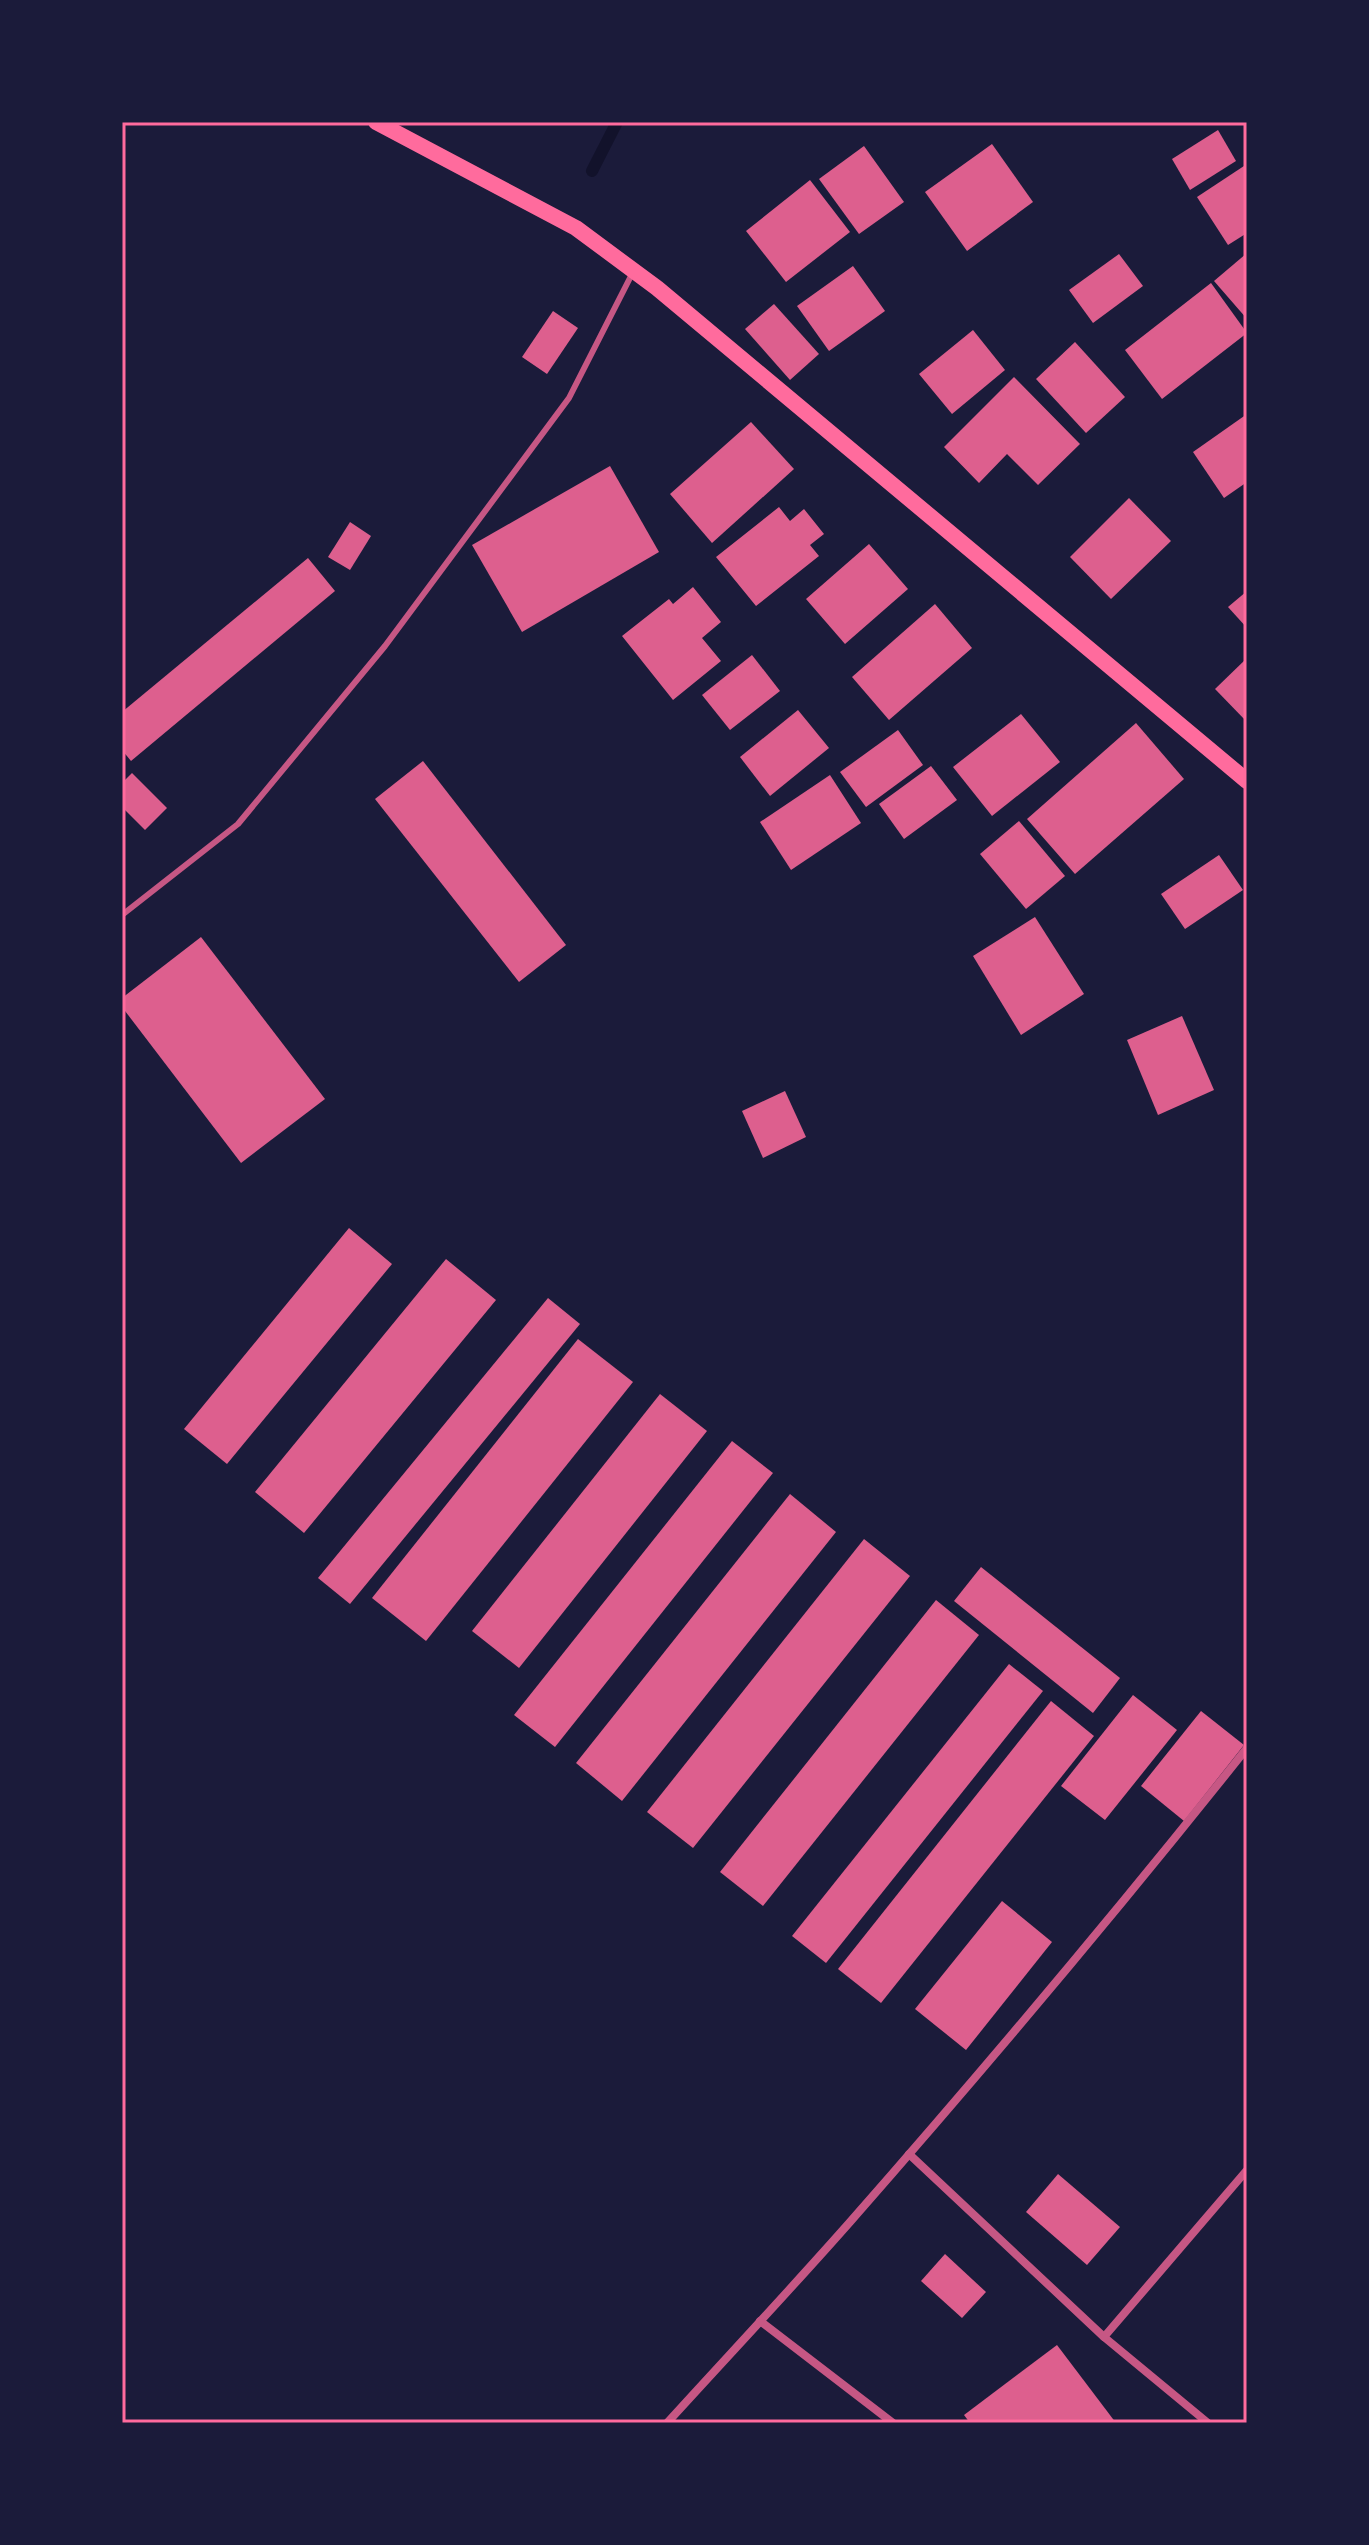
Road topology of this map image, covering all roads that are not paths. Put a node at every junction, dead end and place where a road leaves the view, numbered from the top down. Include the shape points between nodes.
1 (376, 122) edge
2 (634, 271) junction
3 (1247, 781) edge
4 (122, 915) edge
5 (1247, 1748) edge
6 (909, 2154) junction
7 (1247, 2170) edge
8 (760, 2321) junction
9 (1104, 2337) junction
10 (667, 2423) edge
11 (893, 2423) edge
12 (1208, 2423) edge

1 - 2 main road via 552,214
2 - 3 main road
2 - 4 lane via 569,398 385,646 238,824
5 - 6 street via 1130,1895
6 - 8 street
6 - 9 street
7 - 9 street
8 - 10 street
8 - 11 street
9 - 12 street

